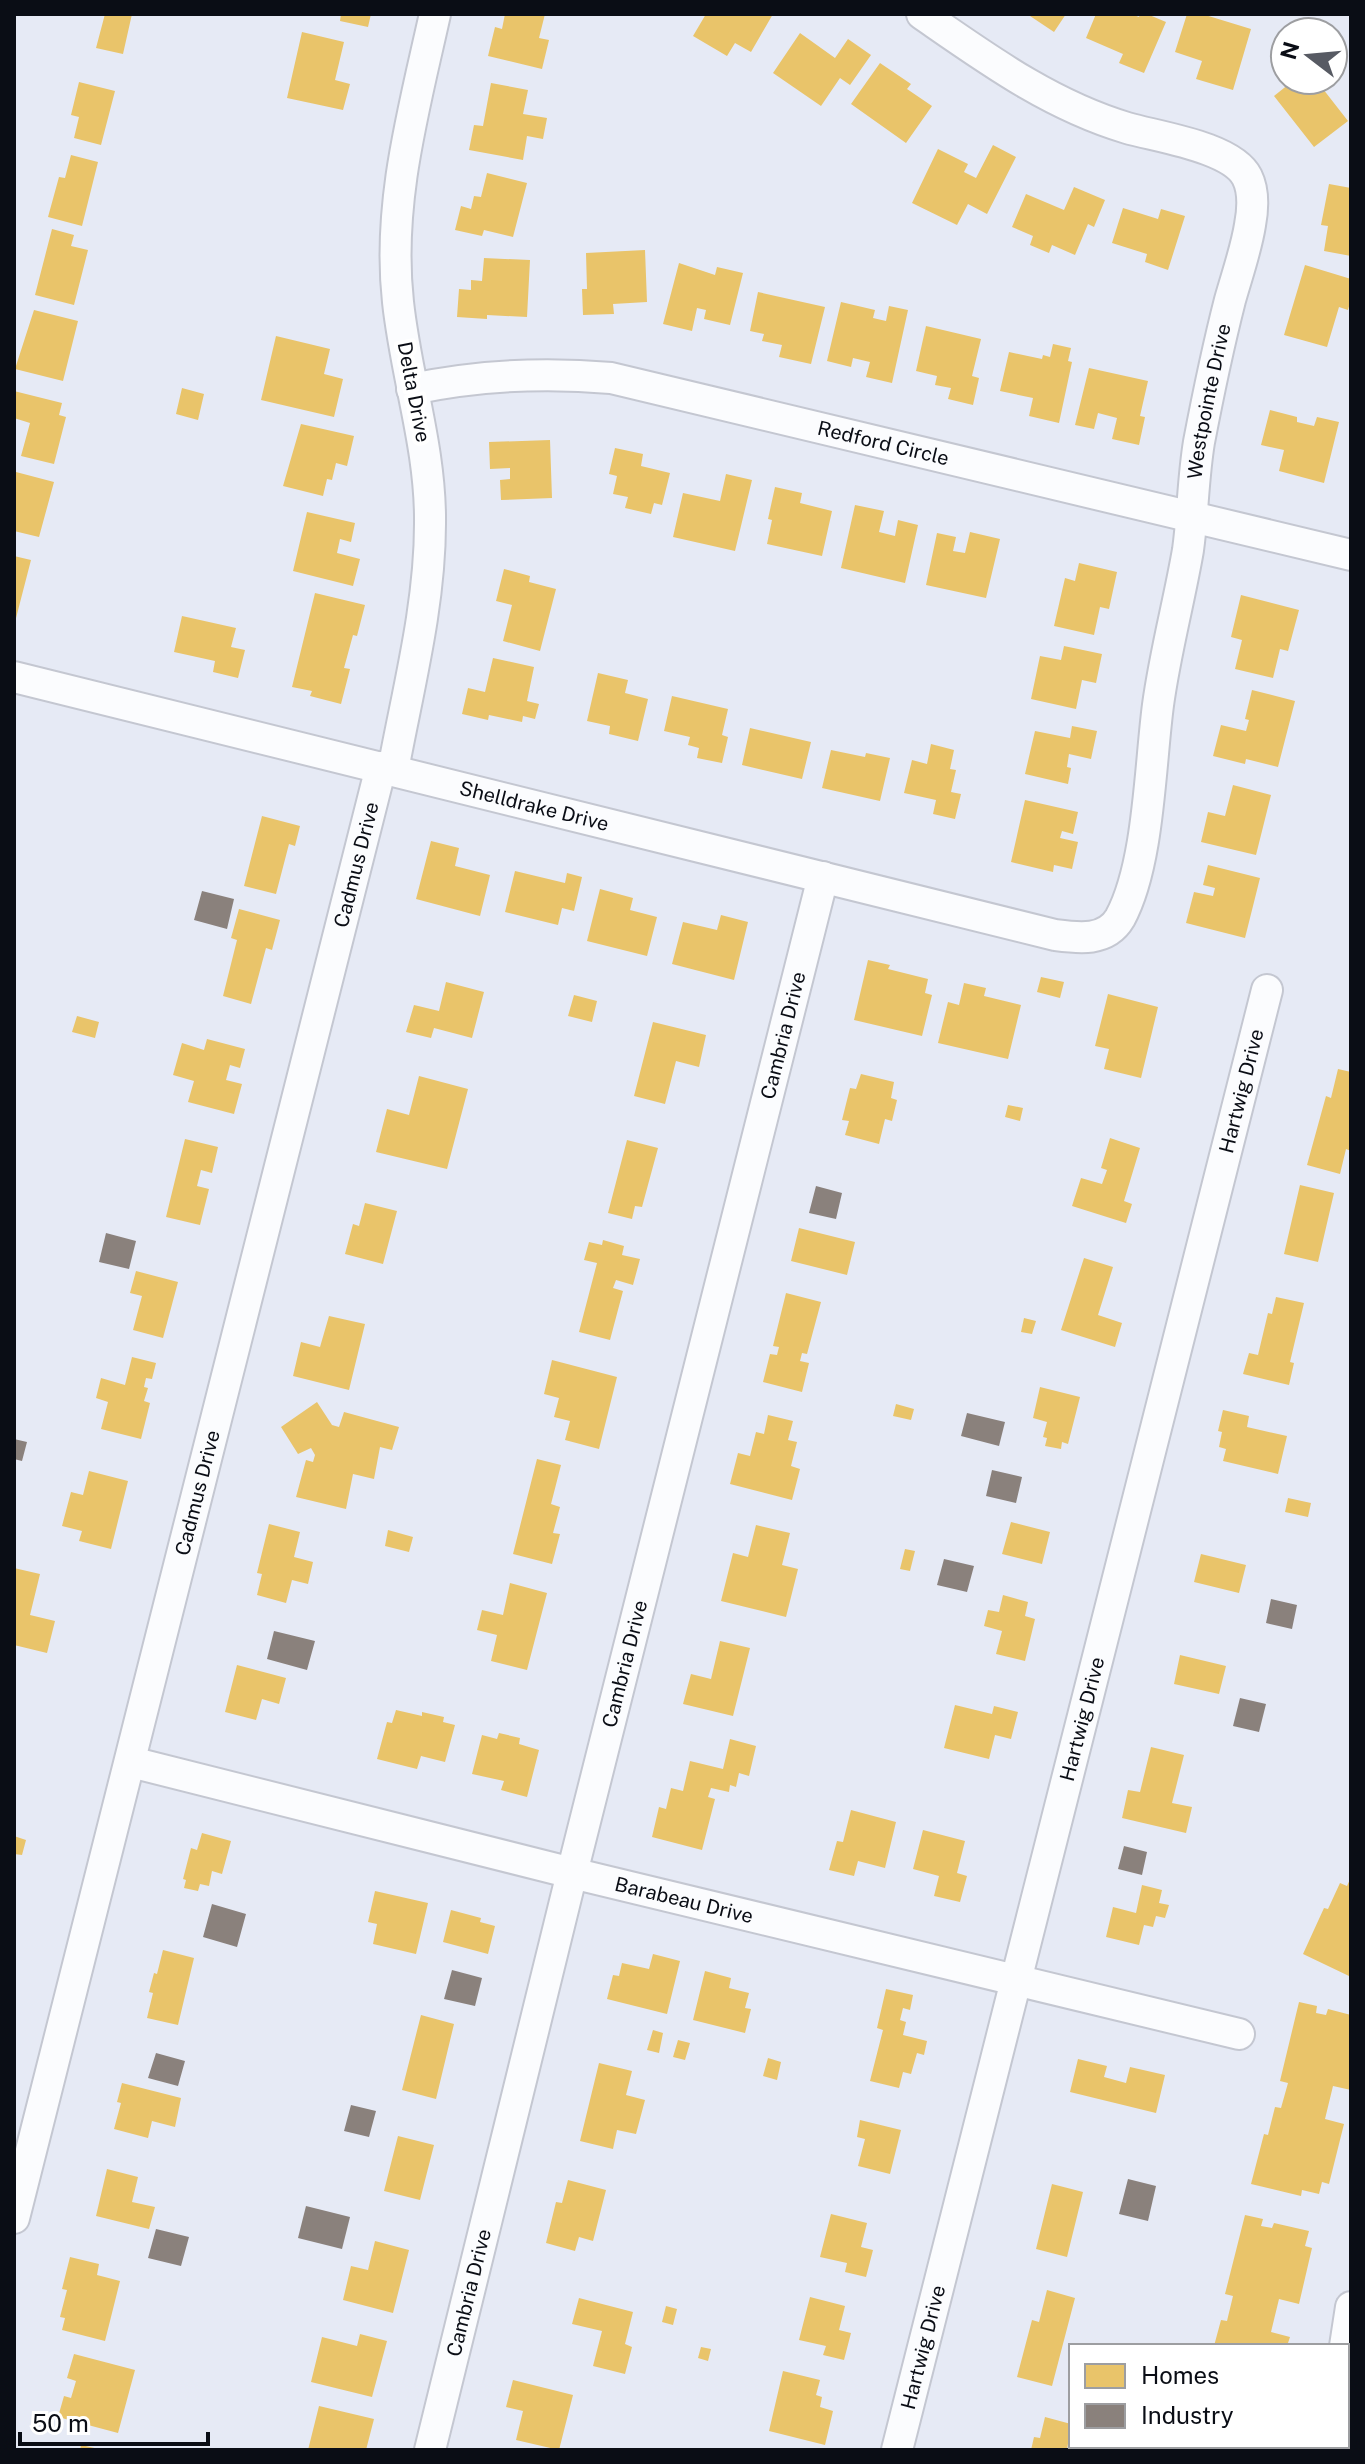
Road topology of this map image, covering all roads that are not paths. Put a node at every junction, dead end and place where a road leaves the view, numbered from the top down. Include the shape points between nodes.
1 (435, 14) edge
2 (922, 14) edge
3 (412, 389) junction
4 (1191, 515) junction
5 (1351, 555) edge
6 (14, 677) edge
7 (387, 769) junction
8 (823, 877) junction
9 (1055, 935) joint
10 (1267, 990) dead end
11 (131, 1762) junction
12 (572, 1873) junction
13 (1015, 1982) junction
14 (1239, 2034) dead end
15 (14, 2218) edge
16 (1351, 2307) edge
17 (1345, 2344) edge
18 (430, 2450) edge
19 (897, 2450) edge

1 - 3 street, Delta Drive via 397,202 397,301
2 - 4 street, Westpointe Drive via 1007,73 1066,105 1222,155 1242,168 1249,180 1250,227 1199,443
3 - 4 street, Redford Circle via 498,375 611,378
3 - 7 street, Delta Drive via 428,461 430,545 423,607
4 - 5 street, Redford Circle
4 - 9 street, Westpointe Drive via 1129,900 1118,922 1104,933 1086,939
6 - 7 street, Shelldrake Drive
7 - 8 street, Shelldrake Drive
7 - 11 street, Cadmus Drive
8 - 9 street, Shelldrake Drive
8 - 12 street, Cambria Drive
10 - 13 street, Hartwig Drive
11 - 12 street, Barabeau Drive
11 - 15 street, Cadmus Drive
12 - 13 street, Barabeau Drive
12 - 18 street, Cambria Drive
13 - 14 street, Barabeau Drive
13 - 19 street, Hartwig Drive
16 - 17 street

